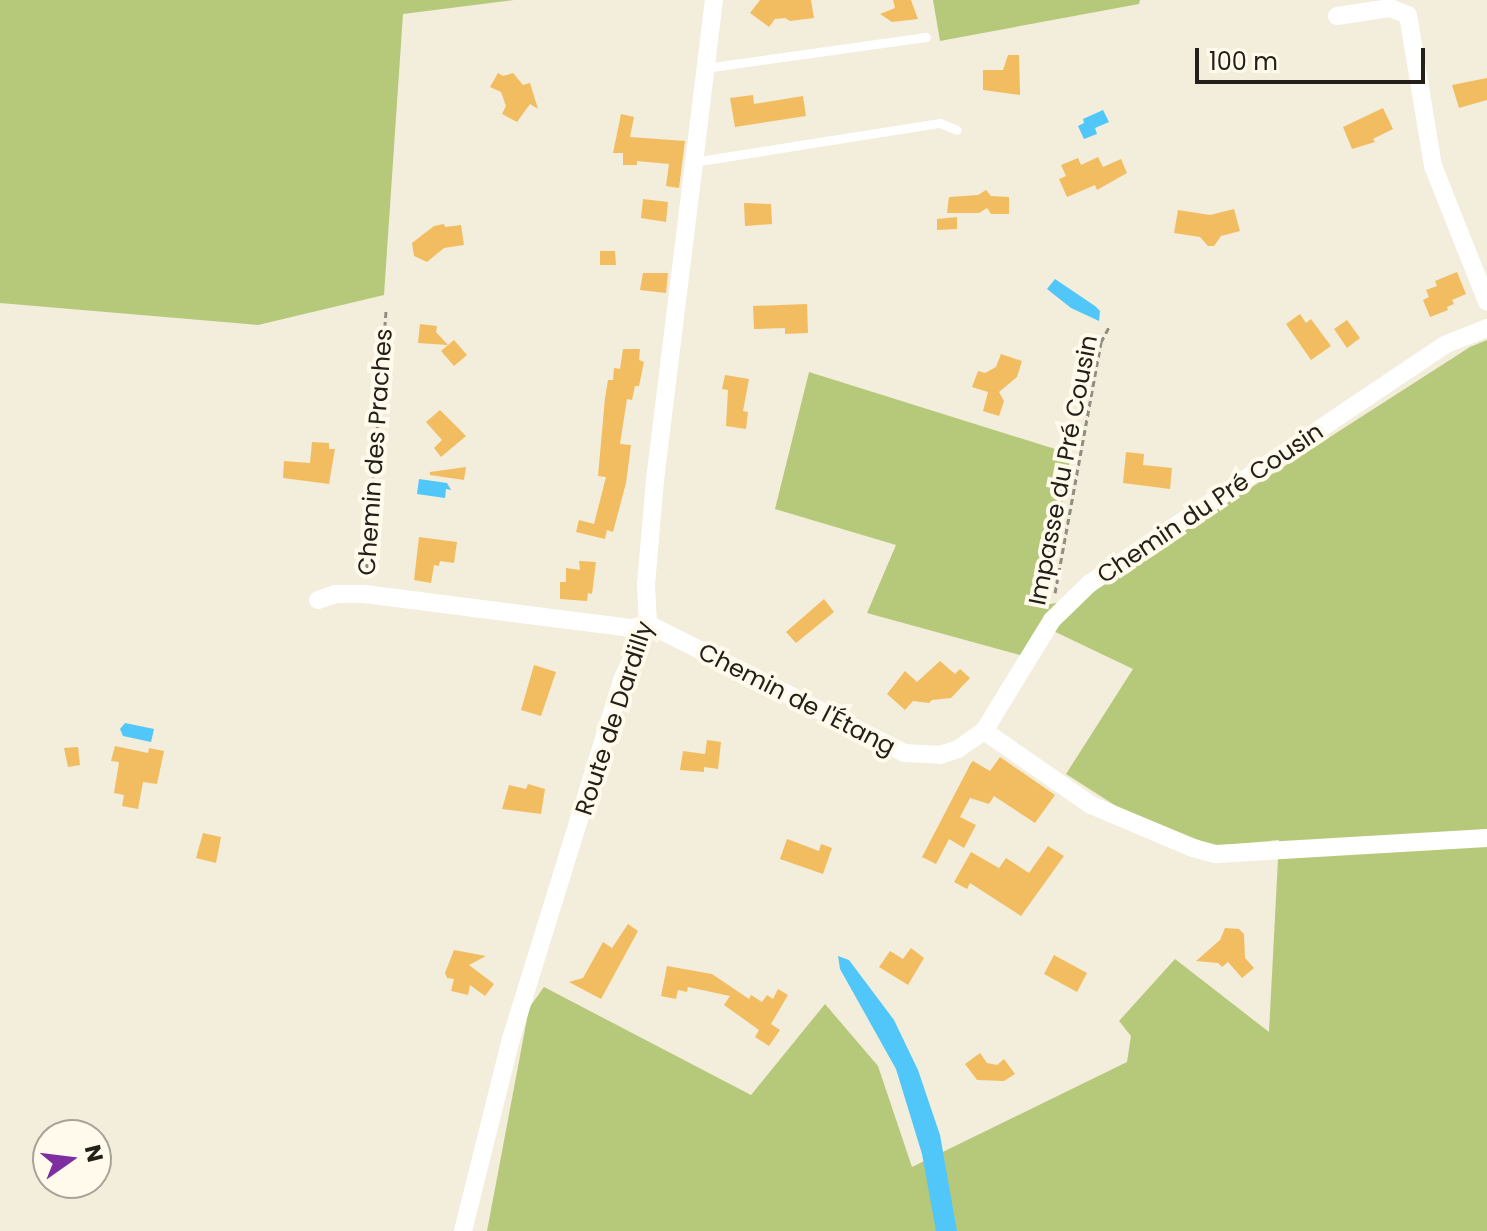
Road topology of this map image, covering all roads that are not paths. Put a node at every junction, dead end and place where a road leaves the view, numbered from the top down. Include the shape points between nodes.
1 (714, 0) edge
2 (1337, 16) dead end
3 (926, 37) dead end
4 (705, 68) junction
5 (957, 130) dead end
6 (693, 162) junction
7 (1487, 302) edge
8 (1487, 328) edge
9 (318, 600) dead end
10 (648, 624) junction
11 (984, 731) junction
12 (1487, 838) edge
13 (463, 1231) edge

1 - 4 street, Route de Dardilly
2 - 7 street via 1390,8 1408,15 1433,166
3 - 4 lane
4 - 6 street, Route de Dardilly
5 - 6 lane via 940,123
6 - 10 street, Route de Dardilly via 655,480
8 - 11 street, Chemin du Pré Cousin via 1444,345 1089,584 1052,620
9 - 10 street, Chemin des Praches via 365,594 632,628
10 - 11 street, Chemin de l'Étang via 904,753 940,755
10 - 13 street, Route de Dardilly via 623,678 511,1039
11 - 12 street via 1091,805 1216,854

